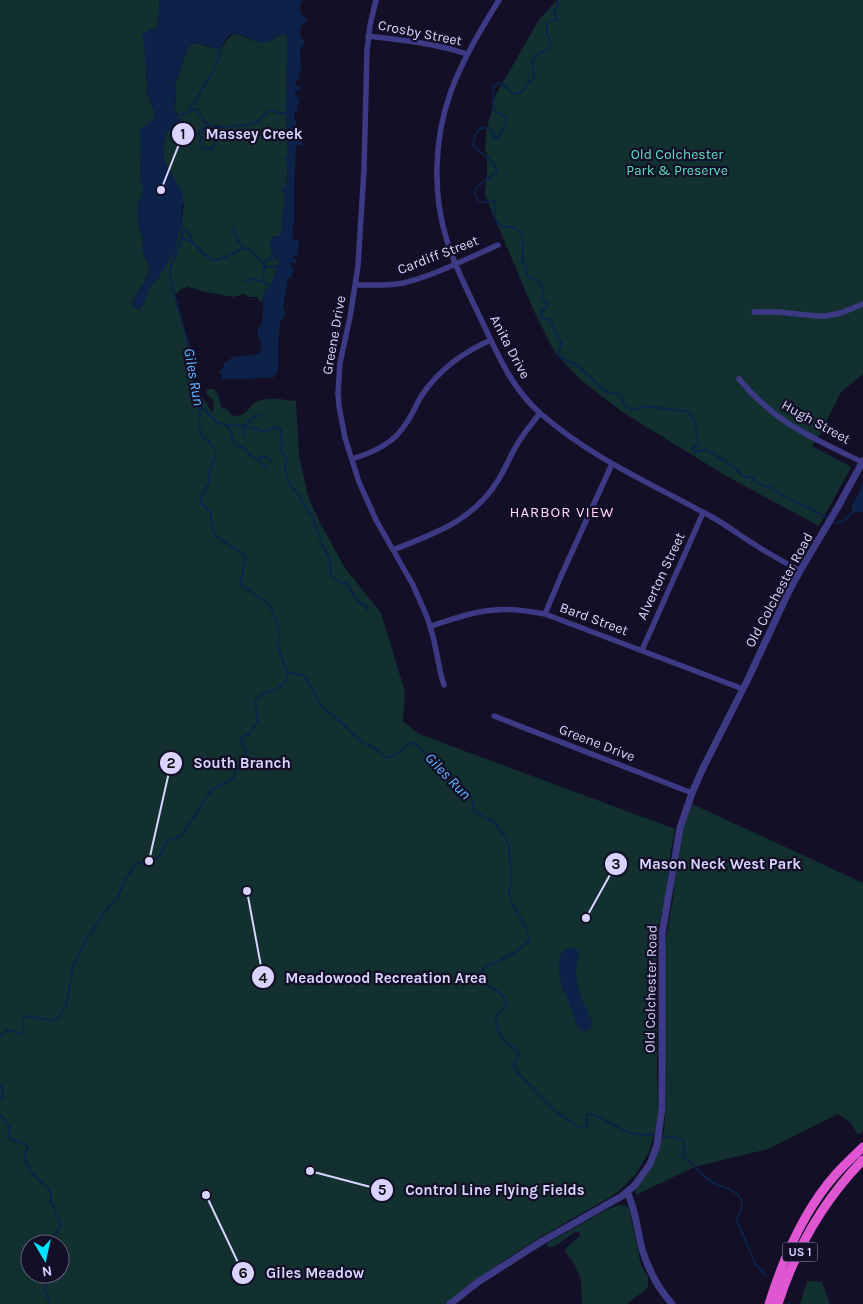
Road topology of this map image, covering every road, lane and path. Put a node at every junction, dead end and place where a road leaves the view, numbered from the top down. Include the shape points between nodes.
1 (376, 0) edge
2 (499, 0) edge
3 (368, 36) junction
4 (467, 54) junction
5 (498, 245) dead end
6 (455, 264) junction
7 (356, 286) junction
8 (863, 304) edge
9 (754, 312) dead end
10 (490, 340) junction
11 (739, 379) dead end
12 (540, 414) junction
13 (352, 459) junction
14 (863, 462) edge
15 (612, 464) junction
16 (704, 513) junction
17 (393, 550) junction
18 (800, 571) junction
19 (545, 614) junction
20 (431, 626) junction
21 (642, 650) junction
22 (444, 685) dead end
23 (743, 689) junction
24 (494, 716) dead end
25 (692, 793) junction
26 (863, 1147) edge
27 (863, 1160) edge
28 (627, 1192) junction
29 (450, 1304) edge
30 (672, 1304) edge
31 (769, 1304) edge
32 (778, 1304) edge

1 - 3 street, Greene Drive
2 - 4 street, Anita Drive
3 - 4 street, Crosby Street
3 - 7 street, Greene Drive
4 - 6 street, Anita Drive via 447,104 438,158 440,211
5 - 6 street, Cardiff Street
6 - 7 street, Cardiff Street via 404,283
6 - 10 street, Anita Drive
7 - 13 street, Greene Drive via 338,379 339,406
8 - 9 street via 826,316
10 - 12 street, Anita Drive via 510,378
10 - 13 street via 463,354 441,372 390,442
11 - 14 street, Hugh Street via 781,420
12 - 15 street, Anita Drive
12 - 17 street via 522,437 496,484 474,509 444,529
13 - 17 street, Greene Drive via 369,506
14 - 18 street, Old Colchester Road
15 - 16 street, Anita Drive
15 - 19 street
16 - 18 street, Anita Drive
16 - 21 street, Alverton Street
17 - 20 street, Greene Drive
18 - 23 street, Old Colchester Road
19 - 20 street, Bard Street via 526,610 490,610
19 - 21 street, Bard Street
20 - 22 street, Greene Drive
21 - 23 street, Bard Street
23 - 25 street, Old Colchester Road
24 - 25 street, Greene Drive
25 - 28 street, Old Colchester Road via 680,828 662,934 660,1129 648,1167
26 - 31 highway, US 1 via 835,1174 807,1214 786,1257
27 - 32 highway, US 1 via 840,1184 819,1215 794,1262
28 - 29 street, Old Colchester Road via 539,1243
28 - 30 street via 646,1260 654,1279

